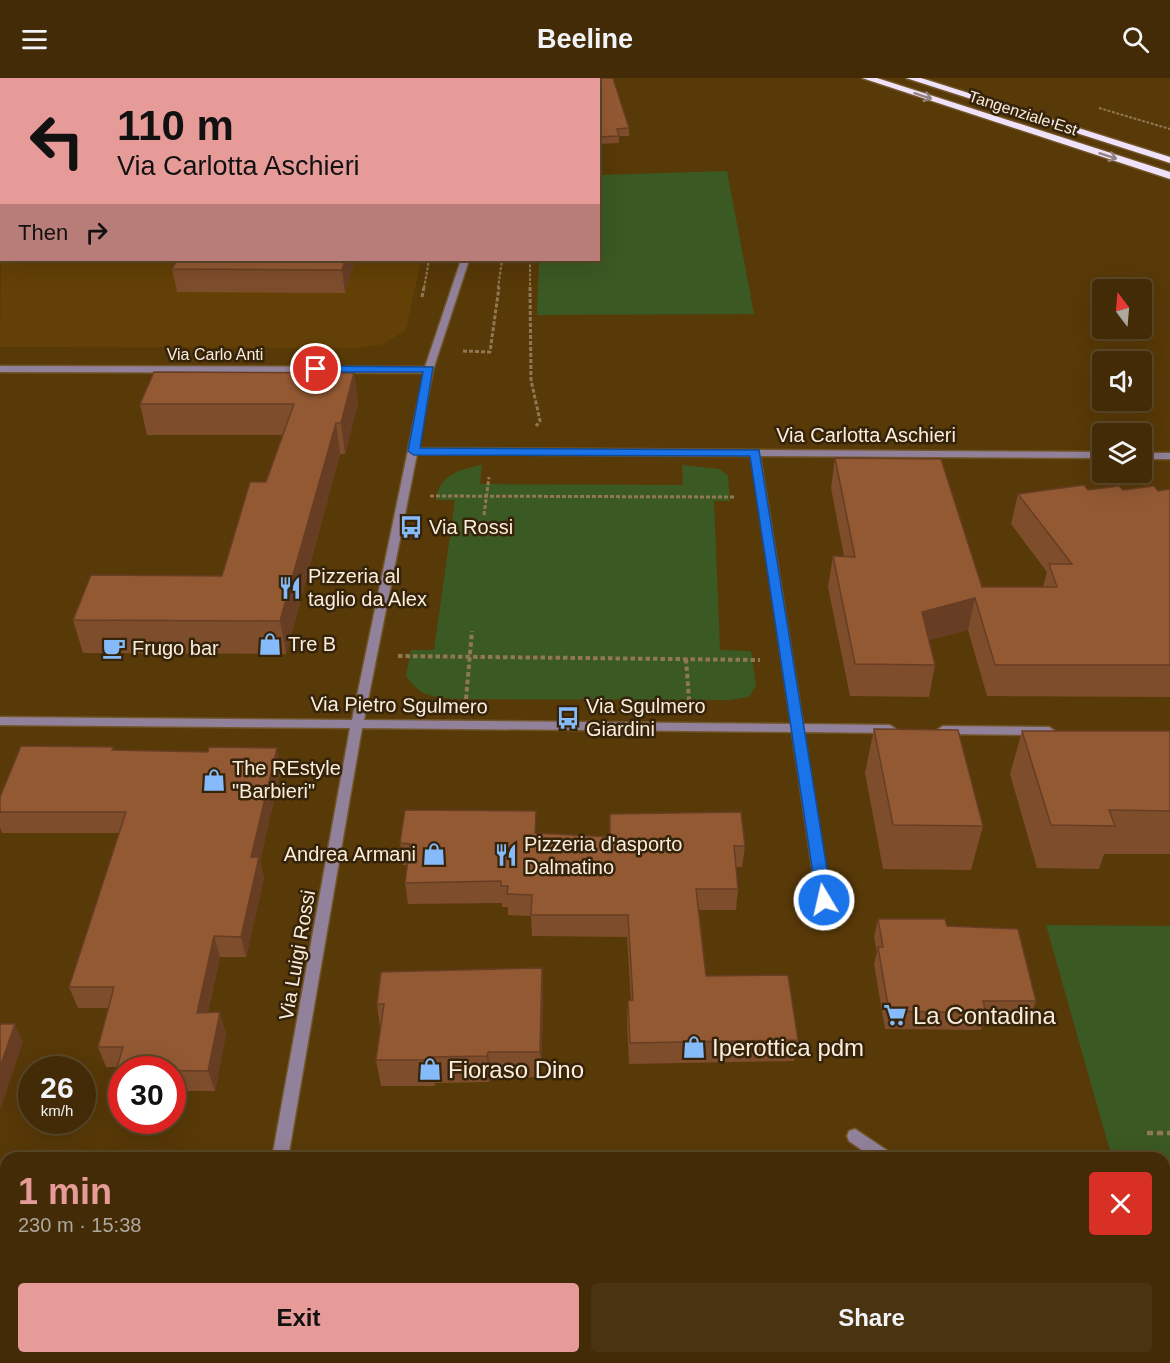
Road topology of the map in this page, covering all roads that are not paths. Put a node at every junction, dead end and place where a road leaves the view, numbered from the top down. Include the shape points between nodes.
1 (867, 78) edge
2 (912, 78) edge
3 (1170, 160) edge
4 (1170, 176) edge
5 (465, 261) edge
6 (0, 369) edge
7 (429, 369) junction
8 (414, 451) junction
9 (755, 452) junction
10 (1092, 455) edge
11 (1152, 456) edge
12 (1170, 456) edge
13 (0, 721) edge
14 (357, 724) junction
15 (798, 728) junction
16 (906, 729) edge
17 (930, 730) edge
18 (1062, 731) edge
19 (824, 900) dead end
20 (855, 1136) dead end
21 (281, 1152) edge
22 (877, 1152) edge

1 -> 4 highway, Tangenziale Est
2 - 3 highway, Tangenziale Est
5 - 7 street, Via Luigi Rossi
6 - 7 street, Via Carlo Anti
7 - 8 street, Via Luigi Rossi
8 - 9 street, Via Carlotta Aschieri
8 - 14 street, Via Luigi Rossi
9 - 10 street, Via Carlotta Aschieri
9 - 15 street
11 - 12 street
13 - 14 street, Via Pietro Sgulmero
14 - 15 street, Via Pietro Sgulmero
14 - 21 street, Via Luigi Rossi
15 - 16 street, Via Pietro Sgulmero
15 - 19 street
17 - 18 street
20 - 22 street

